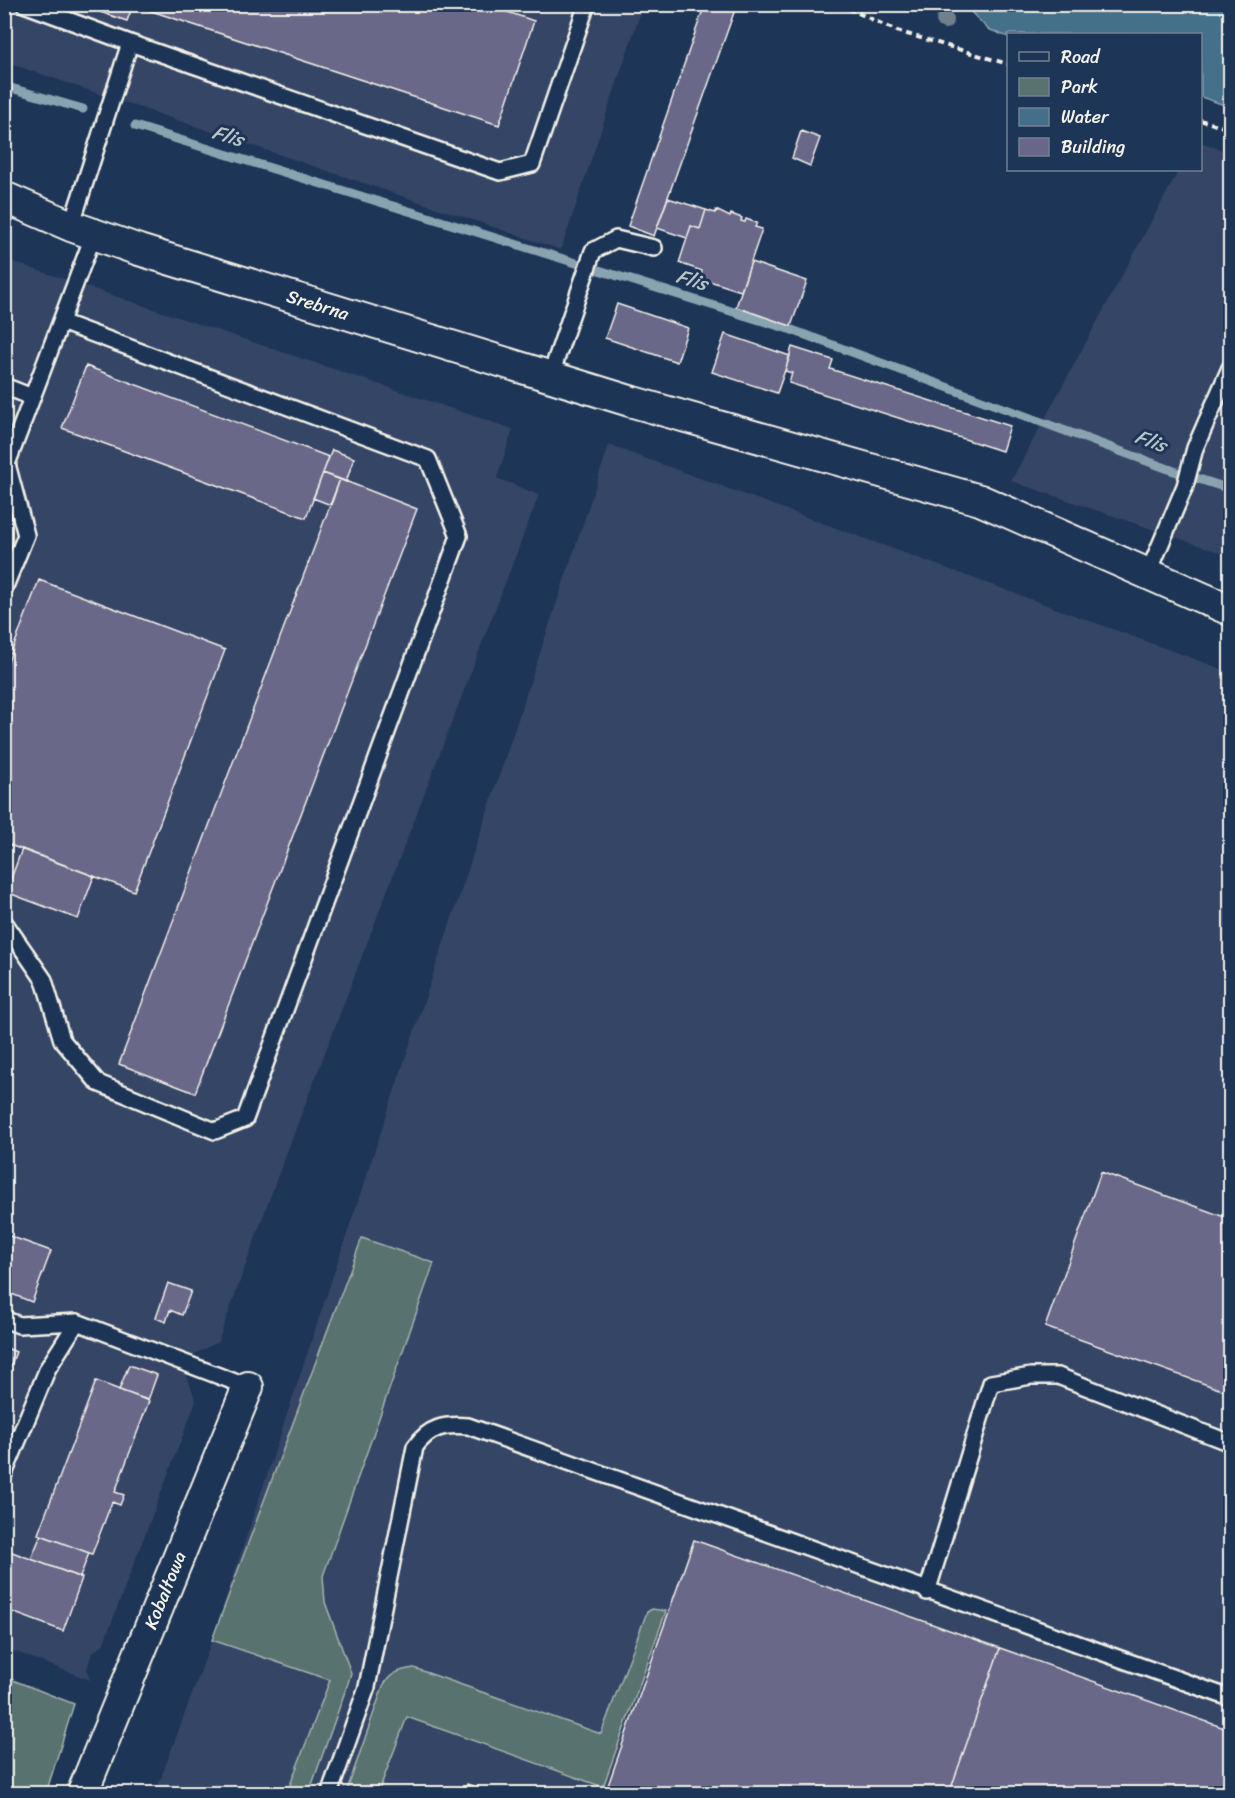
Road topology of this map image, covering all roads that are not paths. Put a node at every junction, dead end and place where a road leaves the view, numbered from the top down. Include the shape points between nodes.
1 (24, 4) edge
2 (587, 4) edge
3 (130, 43) junction
4 (4, 197) edge
5 (83, 230) junction
6 (654, 248) dead end
7 (61, 322) junction
8 (1230, 368) edge
9 (550, 377) junction
10 (4, 386) edge
11 (32, 397) junction
12 (1148, 574) junction
13 (4, 589) edge
14 (1230, 610) edge
15 (4, 922) edge
16 (4, 1320) edge
17 (76, 1322) junction
18 (248, 1387) joint
19 (1230, 1443) edge
20 (4, 1474) edge
21 (927, 1592) junction
22 (1230, 1698) edge
23 (82, 1794) edge
24 (329, 1794) edge

1 - 3 lane
2 - 3 lane via 532,164 500,172
3 - 5 lane
4 - 5 street, Srebrna
5 - 7 lane
5 - 9 street, Srebrna
6 - 9 lane via 616,238 593,250
7 - 11 lane
7 - 15 lane via 428,459 459,536 245,1119 215,1131 98,1083 62,1041 44,980
8 - 12 lane
9 - 12 street, Srebrna via 980,500
10 - 11 lane
11 - 13 lane via 7,464 26,535
12 - 14 street, Srebrna
16 - 17 lane via 19,1325
17 - 18 lane
17 - 20 lane via 48,1368
18 - 23 street, Kobaltowa
19 - 21 lane via 1058,1376 991,1383
21 - 22 lane
21 - 24 lane via 468,1426 451,1424 439,1428 424,1434 416,1447 367,1688

